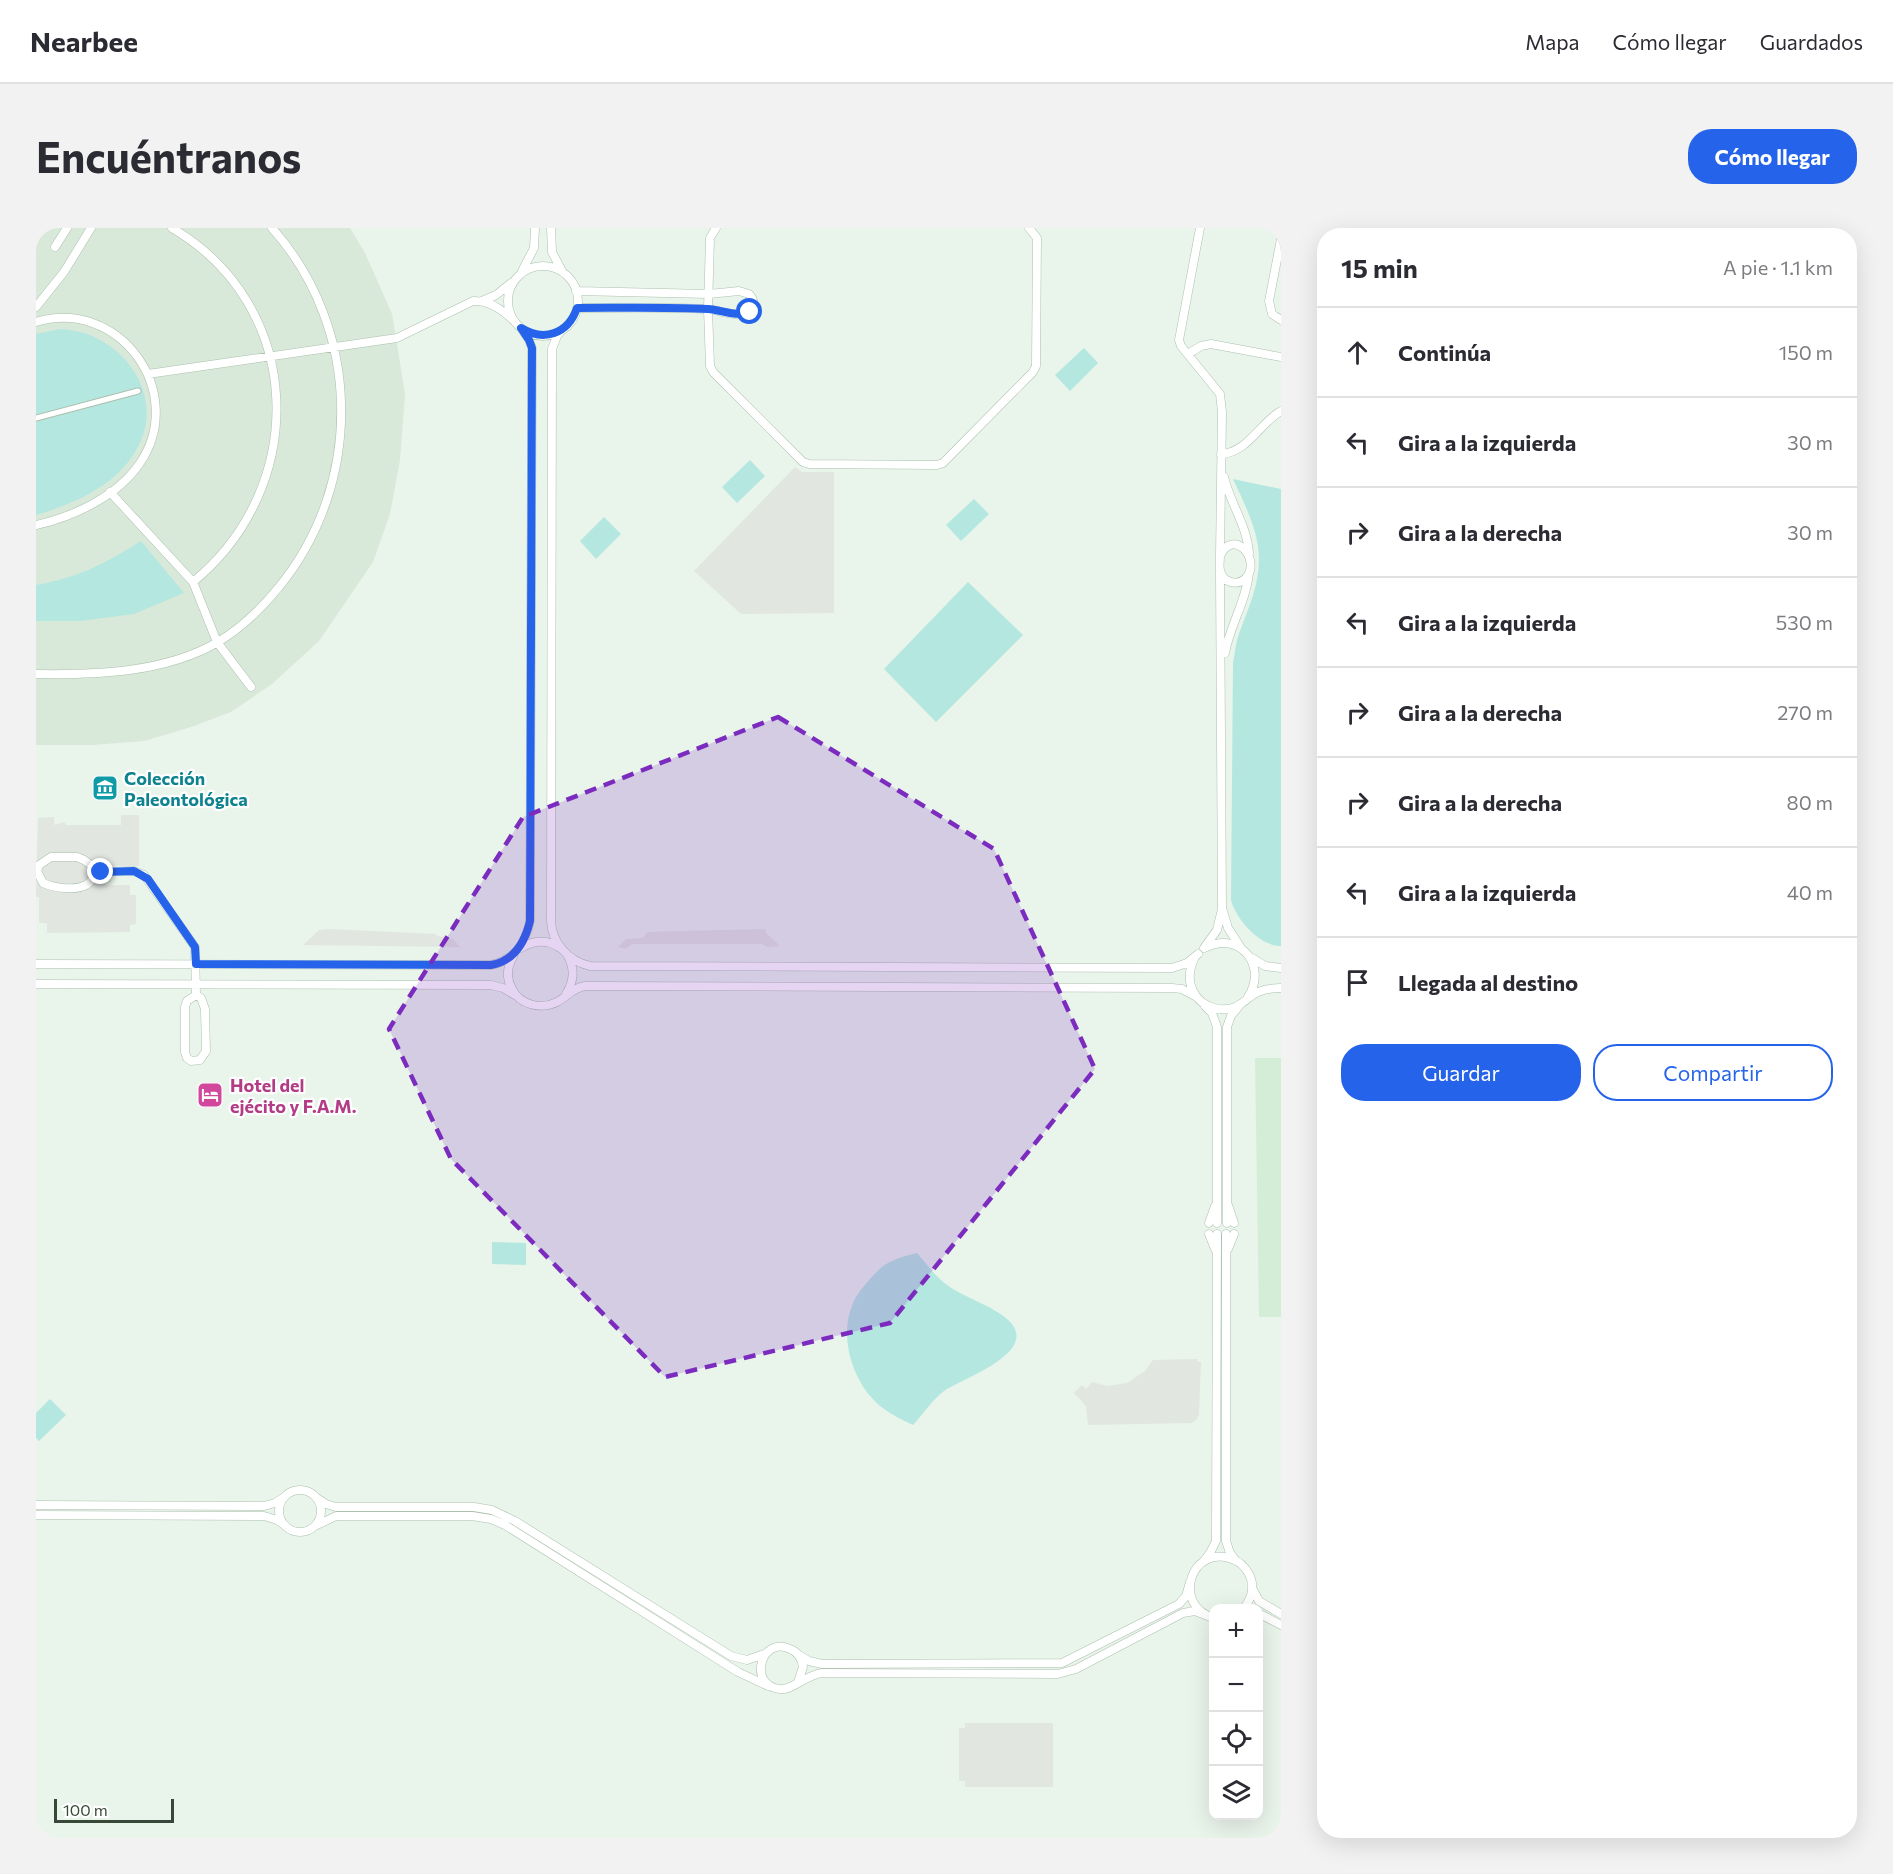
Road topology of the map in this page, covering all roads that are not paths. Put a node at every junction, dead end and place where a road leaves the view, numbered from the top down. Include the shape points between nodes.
1 (67, 228) edge
2 (91, 228) edge
3 (172, 228) edge
4 (272, 228) edge
5 (535, 228) edge
6 (550, 228) edge
7 (716, 228) edge
8 (1029, 228) edge
9 (1200, 228) edge
10 (1281, 239) edge
11 (55, 247) dead end
12 (519, 275) junction
13 (568, 276) junction
14 (576, 291) junction
15 (657, 293) junction
16 (708, 294) junction
17 (482, 301) junction
18 (36, 307) edge
19 (657, 307) junction
20 (577, 308) junction
21 (708, 309) junction
22 (1281, 320) edge
23 (38, 321) edge
24 (514, 321) junction
25 (521, 328) junction
26 (563, 329) junction
27 (334, 346) junction
28 (1188, 354) junction
29 (269, 357) junction
30 (1281, 357) edge
31 (148, 374) junction
32 (138, 391) dead end
33 (1281, 411) edge
34 (36, 418) edge
35 (1221, 454) junction
36 (1221, 464) junction
37 (110, 492) junction
38 (36, 525) edge
39 (1220, 556) junction
40 (1249, 556) junction
41 (1220, 571) junction
42 (1249, 571) junction
43 (193, 582) junction
44 (217, 642) junction
45 (1222, 672) junction
46 (36, 674) edge
47 (251, 687) dead end
48 (101, 872) junction
49 (1222, 909) junction
50 (1204, 948) junction
51 (564, 951) junction
52 (516, 952) junction
53 (1244, 952) junction
54 (1198, 954) junction
55 (36, 964) edge
56 (196, 964) junction
57 (1281, 968) edge
58 (36, 984) edge
59 (196, 984) junction
60 (1281, 988) edge
61 (566, 994) junction
62 (196, 995) junction
63 (1195, 996) junction
64 (520, 999) junction
65 (1245, 1000) junction
66 (1202, 1003) junction
67 (1213, 1223) dead end
68 (1230, 1223) dead end
69 (1213, 1234) dead end
70 (1230, 1234) dead end
71 (283, 1498) junction
72 (317, 1498) junction
73 (36, 1505) edge
74 (132, 1511) junction
75 (36, 1515) edge
76 (285, 1526) junction
77 (315, 1526) junction
78 (1236, 1560) junction
79 (1204, 1561) junction
80 (1190, 1582) junction
81 (1252, 1586) junction
82 (1247, 1604) edge
83 (1281, 1614) edge
84 (1209, 1616) edge
85 (1209, 1616) edge
86 (1263, 1616) edge
87 (1281, 1625) edge
88 (765, 1653) junction
89 (797, 1653) junction
90 (1042, 1664) junction
91 (1041, 1674) junction
92 (798, 1682) junction
93 (773, 1688) junction

1 - 11 street
2 - 18 street
3 - 29 street via 203,250 235,285 252,312
4 - 27 street via 308,279
5 - 12 street via 532,253
6 - 13 street via 553,256
7 - 16 street via 710,238
8 - 21 street via 1037,238 1036,366 937,465 803,462 713,372
9 - 28 street via 1180,332 1181,346
10 - 22 street via 1269,301 1272,314
12 - 13 street via 545,266
12 - 17 street via 502,291
12 - 24 street via 508,294
13 - 14 street
14 - 15 street
14 - 20 street
15 - 16 street
15 - 19 street
16 - 21 street
16 - 21 street via 744,291 754,302 744,315
17 - 24 street
17 - 27 street via 465,303 397,338
19 - 20 street
19 - 21 street
20 - 26 street
23 - 31 street via 73,318 104,328 130,347
24 - 25 street
25 - 26 street via 547,335
25 - 52 street via 532,348 530,921
26 - 51 street via 552,349 550,921 553,935
27 - 29 street
27 - 44 street via 342,421 334,477 323,513 286,579 254,613
28 - 30 street via 1211,344
28 - 35 street via 1220,394
29 - 31 street
29 - 43 street via 277,419 266,481 237,537
31 - 37 street via 156,414 150,445 134,472
32 - 34 street
33 - 35 street via 1239,449
35 - 36 street
36 - 39 street
36 - 40 street via 1230,499 1245,530
37 - 38 street via 69,515
37 - 43 street
39 - 40 street via 1223,549 1234,545 1245,549
39 - 41 street
40 - 42 street
41 - 42 street via 1226,581 1234,583 1242,581
41 - 45 street
42 - 45 street via 1245,595 1226,645
43 - 44 street
44 - 46 street via 180,657 126,670 84,675
44 - 47 street
45 - 49 street
48 - 48 street via 77,857 51,857 37,871 43,883 51,887 86,885
48 - 56 street via 134,871 148,879 195,947
49 - 50 street via 1216,930
49 - 53 street via 1228,928
50 - 53 street via 1228,943
50 - 54 street
51 - 52 street via 540,941
51 - 54 street via 586,965 613,966 1172,968
51 - 61 street via 573,972
52 - 56 street via 491,965
52 - 64 street via 508,976
53 - 57 street via 1264,966
53 - 65 street via 1256,975 1253,991
54 - 63 street via 1190,970
55 - 56 street
56 - 59 street
58 - 59 street
59 - 62 street
59 - 64 street via 491,986 508,990
60 - 65 street via 1264,990
61 - 63 street via 580,986 625,986 1172,988
61 - 64 street via 560,1001 544,1006
62 - 62 street via 206,1009 206,1051 200,1060 191,1061 185,1052 185,1007
63 - 66 street
65 - 66 street via 1226,1010
65 - 68 street via 1227,1027
66 - 67 street via 1217,1027 1217,1199
69 - 79 street via 1217,1254 1216,1541
70 - 78 street via 1226,1254 1226,1541
71 - 72 street via 300,1489
71 - 74 street via 264,1506
71 - 76 street via 279,1510
72 - 77 street via 321,1510
72 - 88 street via 336,1507 492,1510 732,1656 747,1660
73 - 74 street
74 - 75 street
74 - 76 street via 264,1516
76 - 77 street via 300,1532
77 - 93 street via 336,1516 491,1519 738,1672
78 - 79 street via 1220,1556
78 - 81 street via 1248,1572
79 - 80 street via 1197,1566
80 - 84 street via 1195,1606
80 - 90 street via 1179,1604 1072,1660
81 - 82 street
81 - 83 street via 1259,1601
85 - 91 street via 1195,1611 1184,1613 1072,1671
86 - 87 street
88 - 89 street via 781,1646
88 - 93 street via 760,1670 764,1681
89 - 90 street via 822,1664
89 - 92 street via 803,1667
90 - 91 street
91 - 92 street via 822,1673
92 - 93 street via 784,1689

